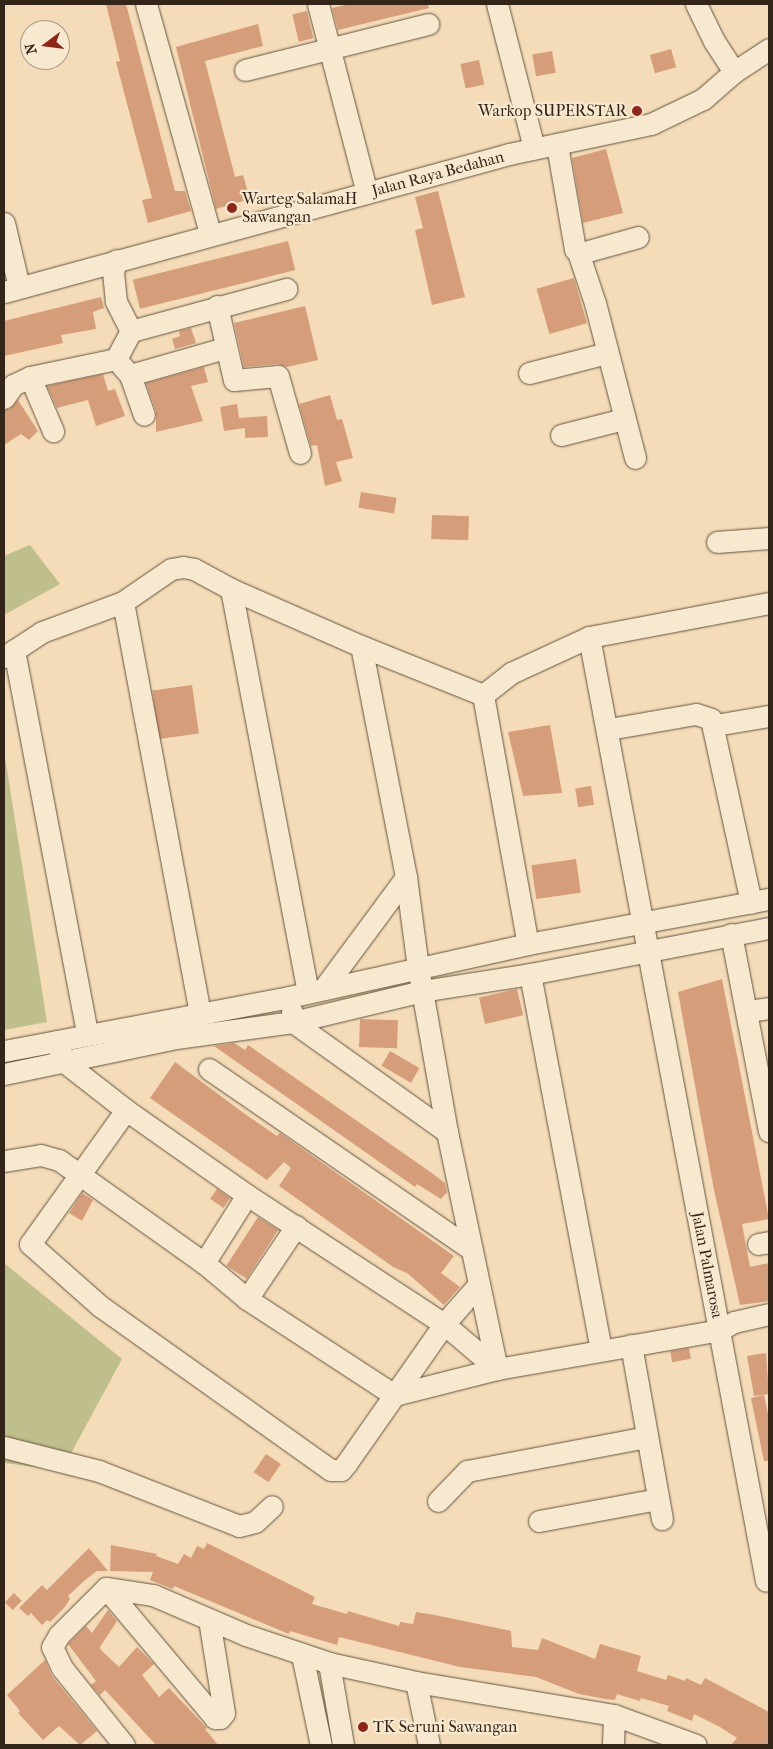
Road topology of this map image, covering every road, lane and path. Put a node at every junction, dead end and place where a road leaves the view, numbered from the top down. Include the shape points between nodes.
1 (146, 4) edge
2 (318, 4) edge
3 (497, 4) edge
4 (696, 4) edge
5 (428, 24) dead end
6 (769, 49) edge
7 (331, 51) junction
8 (245, 70) dead end
9 (734, 72) junction
10 (557, 144) junction
11 (534, 148) junction
12 (367, 193) junction
13 (4, 223) edge
14 (210, 233) junction
15 (638, 237) dead end
16 (578, 252) junction
17 (116, 260) junction
18 (286, 288) dead end
19 (11, 289) edge
20 (217, 306) junction
21 (132, 331) junction
22 (225, 348) junction
23 (607, 354) junction
24 (116, 359) junction
25 (530, 373) dead end
26 (130, 375) junction
27 (30, 376) junction
28 (4, 398) edge
29 (144, 416) dead end
30 (624, 419) junction
31 (53, 431) dead end
32 (561, 435) dead end
33 (300, 453) dead end
34 (634, 458) dead end
35 (769, 538) edge
36 (717, 542) dead end
37 (231, 589) junction
38 (123, 602) junction
39 (769, 603) edge
40 (589, 637) junction
41 (361, 646) junction
42 (9, 654) edge
43 (482, 695) junction
44 (769, 716) edge
45 (715, 725) junction
46 (609, 729) junction
47 (406, 877) junction
48 (760, 901) edge
49 (641, 923) junction
50 (769, 928) edge
51 (731, 934) junction
52 (528, 944) junction
53 (648, 949) junction
54 (418, 968) junction
55 (530, 974) junction
56 (422, 991) junction
57 (307, 992) junction
58 (769, 1008) edge
59 (748, 1011) junction
60 (200, 1012) junction
61 (294, 1022) junction
62 (87, 1034) junction
63 (4, 1051) edge
64 (60, 1051) junction
65 (209, 1069) dead end
66 (4, 1074) edge
67 (767, 1102) edge
68 (126, 1110) junction
69 (447, 1132) junction
70 (769, 1132) edge
71 (4, 1161) edge
72 (80, 1173) junction
73 (247, 1195) junction
74 (296, 1226) junction
75 (471, 1249) junction
76 (204, 1263) junction
77 (479, 1284) junction
78 (248, 1299) junction
79 (769, 1314) edge
80 (444, 1324) junction
81 (769, 1328) edge
82 (720, 1330) junction
83 (631, 1345) junction
84 (600, 1350) junction
85 (497, 1369) junction
86 (394, 1395) junction
87 (647, 1436) junction
88 (4, 1447) edge
89 (438, 1501) dead end
90 (272, 1506) dead end
91 (539, 1521) dead end
92 (766, 1581) dead end
93 (106, 1588) junction
94 (209, 1619) junction
95 (302, 1655) junction
96 (329, 1663) junction
97 (416, 1682) junction
98 (614, 1715) junction
99 (124, 1745) edge
100 (321, 1745) edge
101 (343, 1745) edge
102 (429, 1745) edge
103 (613, 1745) edge
104 (696, 1745) edge

1 - 14 street
2 - 7 street
3 - 11 street
4 - 9 street
5 - 7 street
6 - 9 street, Jalan Raya Bedahan
7 - 8 street
7 - 12 street
9 - 10 street, Jalan Raya Bedahan via 703,99 660,121
10 - 11 street, Jalan Raya Bedahan
10 - 16 street via 574,245
11 - 12 street, Jalan Raya Bedahan
12 - 14 street, Jalan Raya Bedahan
13 - 19 street
14 - 17 street, Jalan Raya Bedahan
15 - 16 street
16 - 23 street
17 - 19 street, Jalan Raya Bedahan
17 - 21 street via 113,273 116,301
18 - 20 street
20 - 21 street
20 - 22 street
21 - 24 street
22 - 26 street
22 - 33 street via 235,382 278,376
23 - 25 street
23 - 30 street
24 - 26 street
24 - 27 street
26 - 29 street
27 - 28 street via 13,385
27 - 31 street
30 - 32 street
30 - 34 street
35 - 36 street
37 - 38 street via 194,569 183,567 171,569
37 - 41 street
37 - 57 street
38 - 42 street via 42,632
38 - 60 street
39 - 40 street
40 - 43 street via 510,673
40 - 46 street, Jalan Palmarosa
41 - 43 street
41 - 47 street
42 - 62 street
43 - 52 street
44 - 45 street
45 - 46 street via 711,719 696,714
45 - 48 street
46 - 49 street, Jalan Palmarosa
47 - 54 street
47 - 57 street
48 - 49 street
49 - 52 street
49 - 53 street, Jalan Palmarosa
50 - 51 street
51 - 53 street
51 - 59 street
52 - 54 street
53 - 55 street
53 - 82 street, Jalan Palmarosa
54 - 56 street
54 - 57 street
55 - 56 street
55 - 84 street
56 - 61 street
56 - 69 street
57 - 60 street
57 - 61 street
58 - 59 street
59 - 67 street
60 - 62 street
61 - 64 street
61 - 69 street
62 - 64 street
63 - 64 street
64 - 66 street
64 - 68 street
65 - 75 street
67 - 70 street
68 - 72 street
68 - 73 street
69 - 75 street
71 - 72 street via 40,1155 59,1160
72 - 76 street
72 - 86 street via 30,1244 100,1306 246,1412 331,1470 341,1470
73 - 74 street
73 - 76 street
74 - 78 street
74 - 80 street
75 - 77 street
76 - 78 street
77 - 80 street
77 - 85 street
78 - 86 street
79 - 82 street via 734,1322
80 - 85 street
80 - 86 street
81 - 82 street via 732,1334
82 - 83 street
82 - 92 street, Jalan Palmarosa
83 - 84 street
83 - 87 street
84 - 85 street
85 - 86 street
87 - 89 street via 467,1471
87 - 91 street via 660,1509
88 - 90 street via 98,1471 238,1526 255,1522
93 - 94 street via 153,1595
93 - 94 street via 215,1718 220,1718 224,1713
93 - 99 street via 66,1628 52,1647 62,1668
94 - 95 street
95 - 96 street
95 - 100 street
96 - 97 street
96 - 101 street
97 - 98 street
97 - 102 street
98 - 103 street
98 - 104 street

